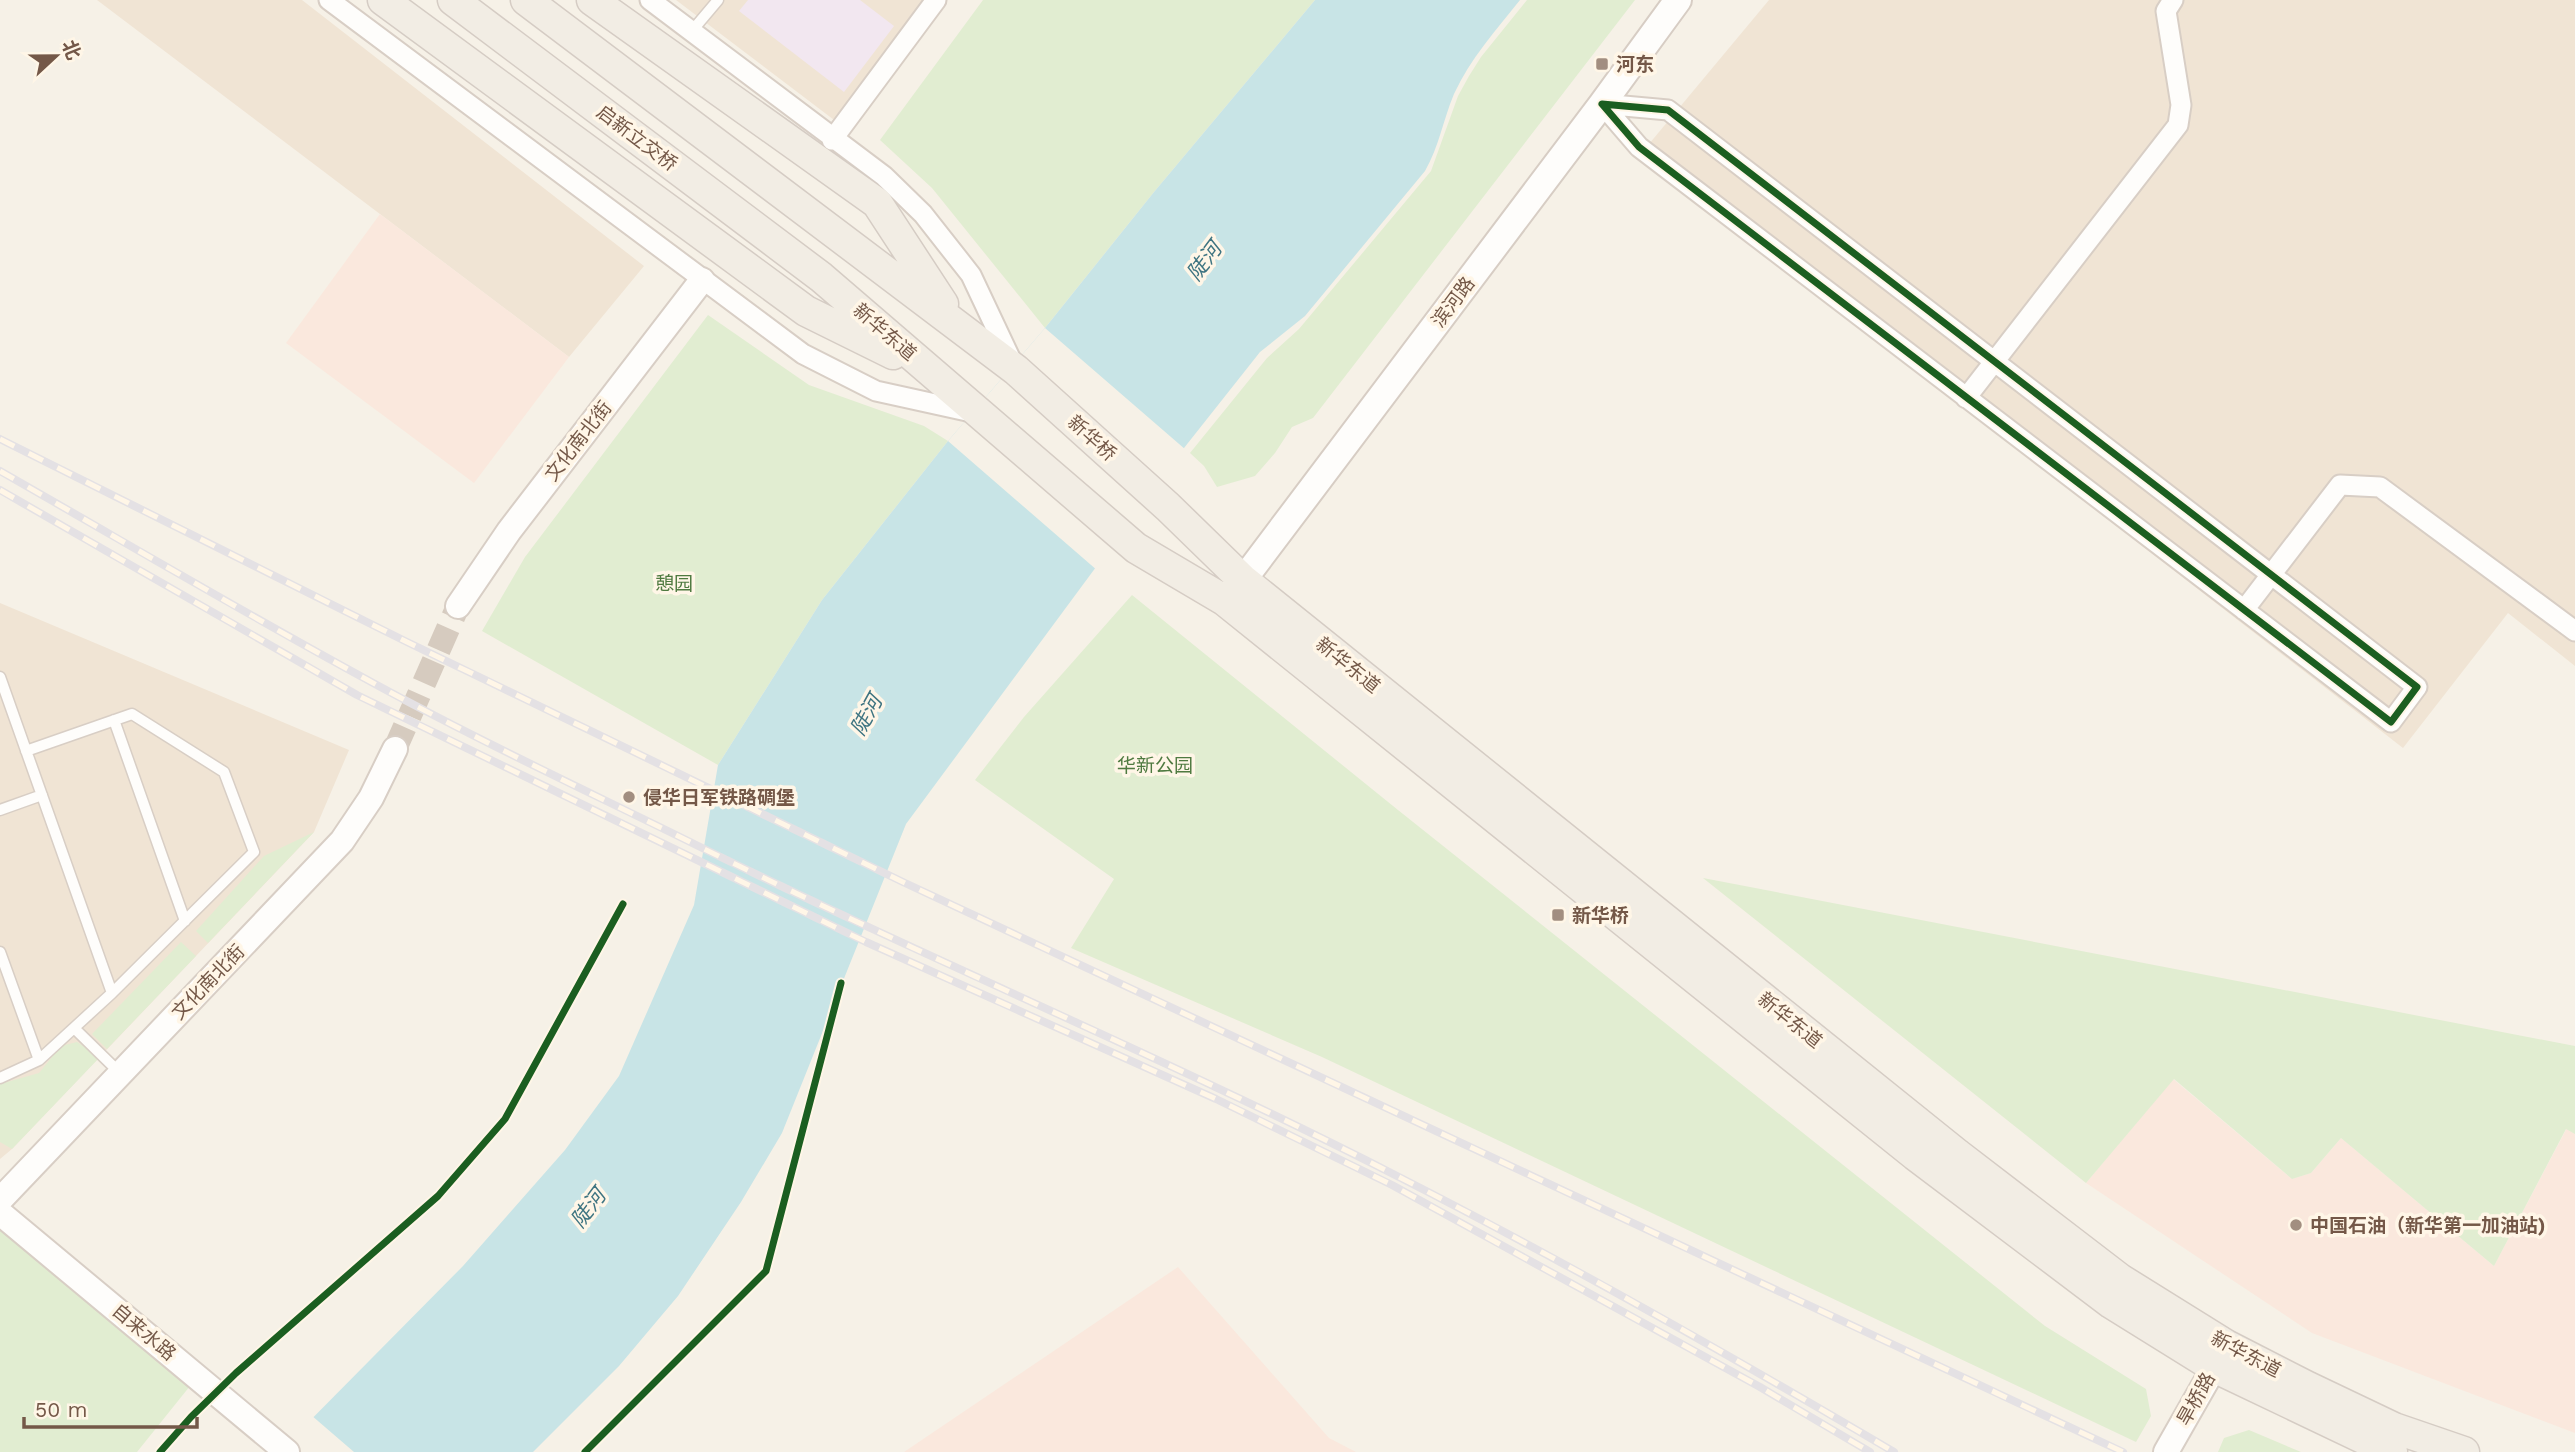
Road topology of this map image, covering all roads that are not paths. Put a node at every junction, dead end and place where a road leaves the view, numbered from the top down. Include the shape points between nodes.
1 (329, 0) edge
2 (383, 0) edge
3 (453, 0) edge
4 (526, 0) edge
5 (592, 0) edge
6 (650, 0) edge
7 (718, 0) edge
8 (936, 0) edge
9 (1678, 0) edge
10 (2173, 0) edge
11 (691, 32) junction
12 (1602, 104) junction
13 (832, 140) junction
14 (821, 277) joint
15 (702, 280) junction
16 (957, 324) junction
17 (1995, 362) junction
18 (1016, 370) junction
19 (929, 371) junction
20 (1966, 398) junction
21 (981, 414) junction
22 (1168, 507) joint
23 (2270, 574) junction
24 (1234, 590) junction
25 (458, 606) tunnel mouth
26 (2244, 610) junction
27 (2575, 631) edge
28 (0, 677) edge
29 (114, 720) junction
30 (395, 749) tunnel mouth
31 (26, 751) junction
32 (42, 795) junction
33 (0, 810) edge
34 (185, 920) junction
35 (0, 952) edge
36 (112, 993) junction
37 (74, 1028) junction
38 (39, 1060) junction
39 (121, 1074) junction
40 (0, 1079) edge
41 (0, 1200) edge
42 (0, 1213) edge
43 (2220, 1356) junction
44 (287, 1452) edge
45 (2166, 1452) edge
46 (2392, 1452) edge
47 (2464, 1452) edge

1 - 15 street
2 - 19 main road, 启新立交桥 via 806,311
3 - 14 main road, 启新立交桥
4 - 16 main road
5 - 16 main road via 877,203
6 - 11 street
7 - 11 lane
8 - 13 street
9 - 12 main road, 滨河路
10 - 17 street via 2166,11 2181,105 2178,125
11 - 13 street
12 - 17 street via 1668,110
12 - 20 street via 1639,148
12 - 24 main road, 滨河路
13 - 18 street via 884,176 923,214 971,275
14 - 19 main road, 新华东道
15 - 21 street via 803,354 876,391
15 - 25 street, 文化南北街 via 509,531
16 - 18 main road
17 - 20 street
17 - 23 street
18 - 22 main road, 新华桥
19 - 21 main road, 新华东道
20 - 26 street
21 - 24 main road, 新华东道 via 1136,548
22 - 24 main road, 新华东道
23 - 26 street
23 - 26 street via 2417,687 2391,722
23 - 27 street via 2340,485 2379,487
24 - 43 main road, 新华东道
28 - 31 lane
29 - 31 lane
29 - 34 lane
29 - 34 lane via 132,714 224,772 254,852
30 - 39 street, 文化南北街 via 371,798 342,841
31 - 32 lane
32 - 33 lane
32 - 36 lane
34 - 36 lane
35 - 38 lane
36 - 37 lane
37 - 38 lane
37 - 39 lane
38 - 40 lane
39 - 41 street, 文化南北街
42 - 44 street, 自来水路
43 - 45 street, 旱桥路
43 - 46 main road, 新华东道
43 - 47 main road, 新华东道

